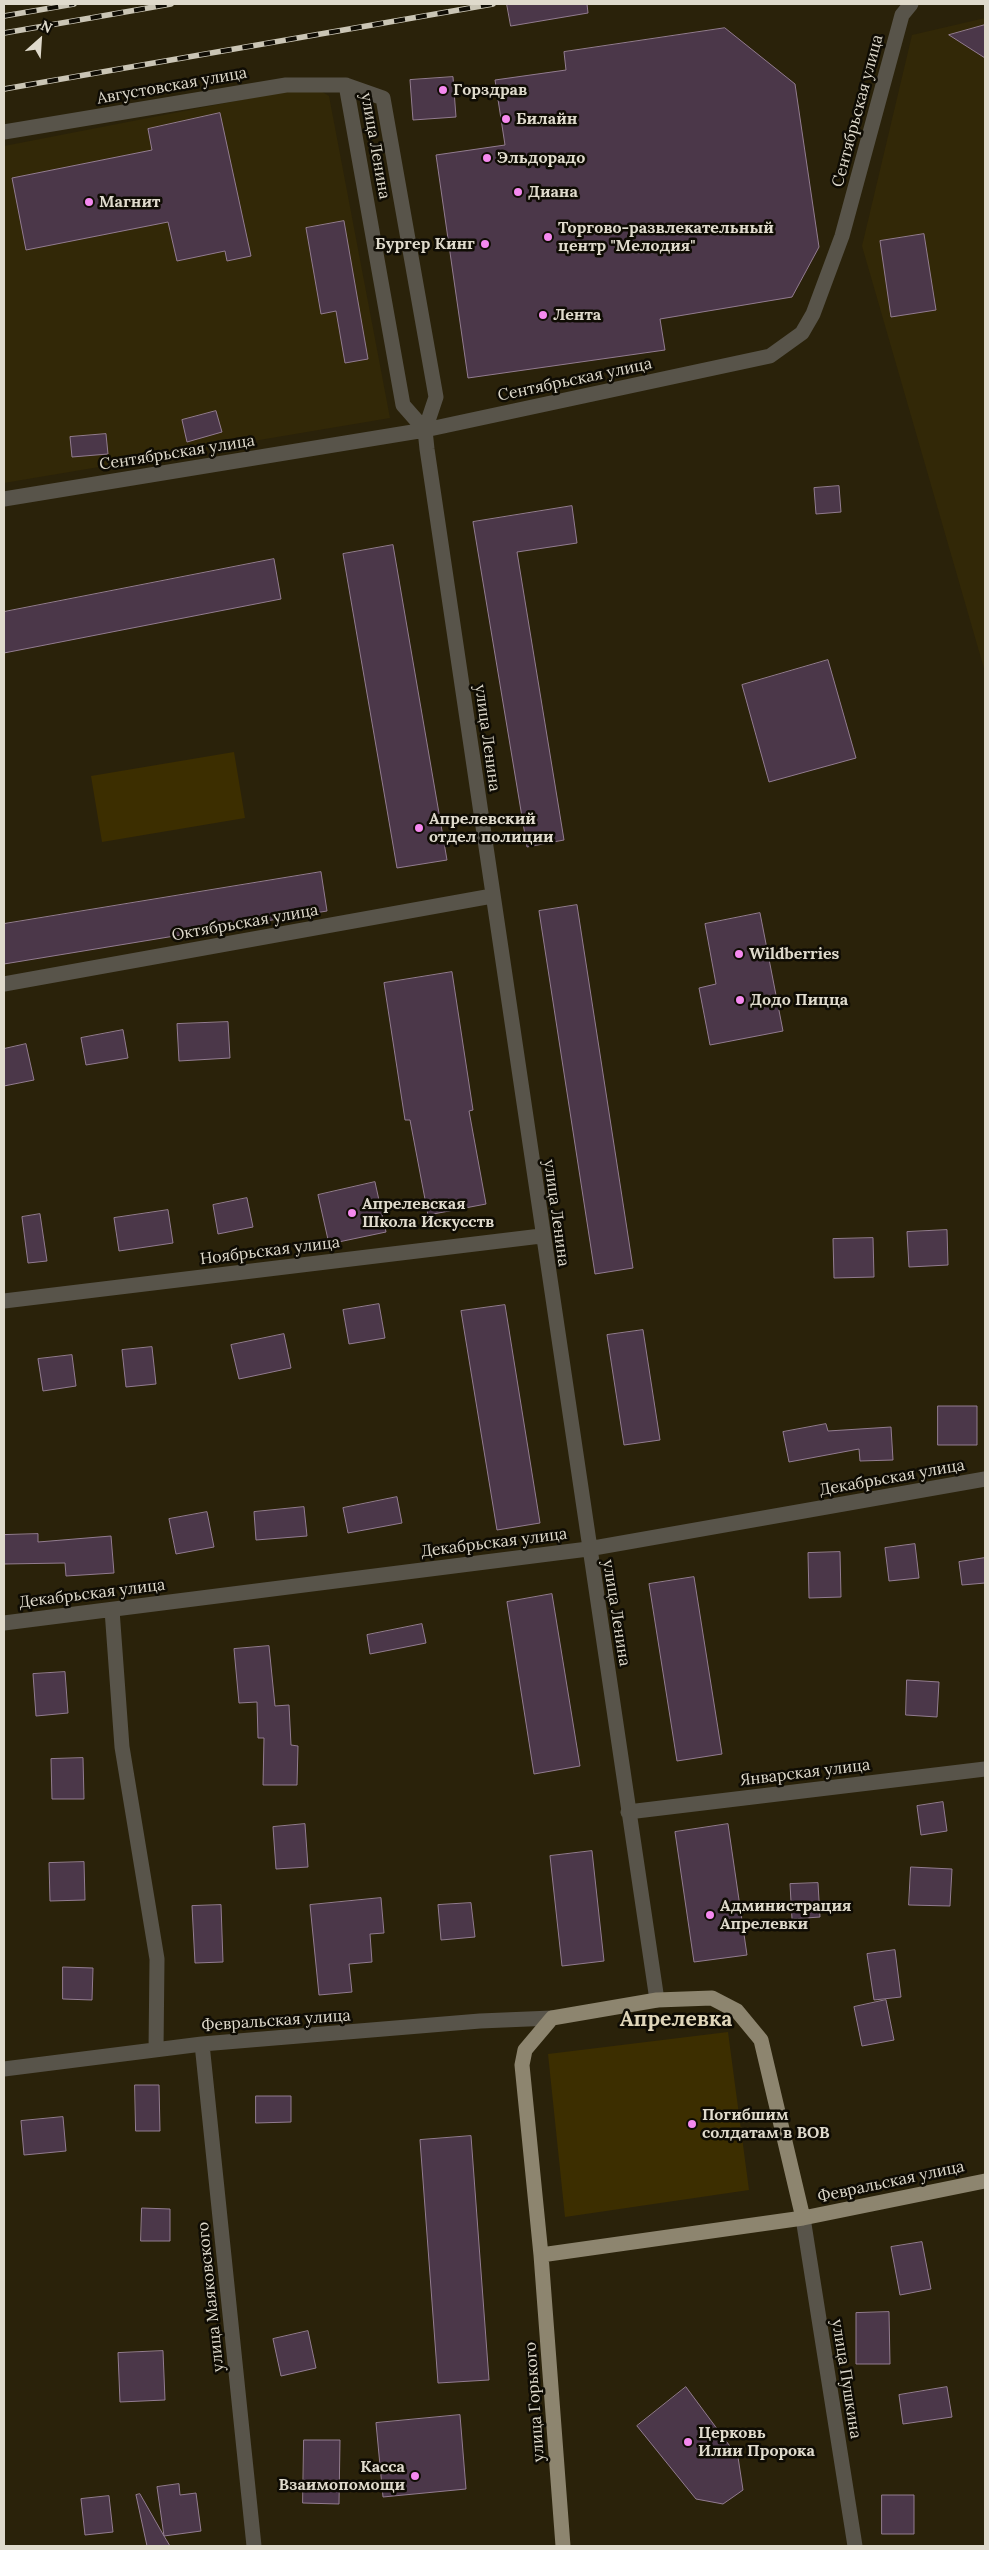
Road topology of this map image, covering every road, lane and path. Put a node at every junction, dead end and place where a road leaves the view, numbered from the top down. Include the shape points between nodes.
1 (912, 4) edge
2 (346, 85) junction
3 (4, 132) edge
4 (425, 430) junction
5 (4, 499) edge
6 (492, 896) junction
7 (4, 984) edge
8 (541, 1236) junction
9 (4, 1301) edge
10 (985, 1479) edge
11 (588, 1549) junction
12 (112, 1610) junction
13 (4, 1623) edge
14 (985, 1769) edge
15 (628, 1812) junction
16 (657, 2000) junction
17 (552, 2018) junction
18 (202, 2044) junction
19 (156, 2050) junction
20 (4, 2069) edge
21 (985, 2181) edge
22 (803, 2218) junction
23 (541, 2255) junction
24 (254, 2546) edge
25 (563, 2546) edge
26 (855, 2546) edge

1 - 4 street, Сентябрьская улица via 902,15 842,236 813,314 802,333 770,356
2 - 3 street, Августовская улица via 286,85
2 - 4 street, улица Ленина via 403,405
2 - 4 street, улица Ленина via 383,98 436,398
4 - 5 street, Сентябрьская улица
4 - 6 street, улица Ленина
6 - 7 street, Октябрьская улица
6 - 8 street, улица Ленина
8 - 9 street, Ноябрьская улица
8 - 11 street, улица Ленина
10 - 11 street, Декабрьская улица
11 - 12 street, Декабрьская улица
11 - 15 street, улица Ленина
12 - 13 street, Декабрьская улица
12 - 19 street via 122,1747 158,1959
14 - 15 street, Январская улица
15 - 16 street, улица Ленина
16 - 17 main road
16 - 22 main road via 712,1998 738,2011 762,2040
17 - 18 street, Февральская улица
17 - 23 main road, улица Горького via 525,2050 522,2065
18 - 19 street, Февральская улица
18 - 24 street, улица Маяковского
19 - 20 street, Февральская улица
21 - 22 main road, Февральская улица
22 - 23 main road, Февральская улица
22 - 26 street, улица Пушкина
23 - 25 main road, улица Горького

